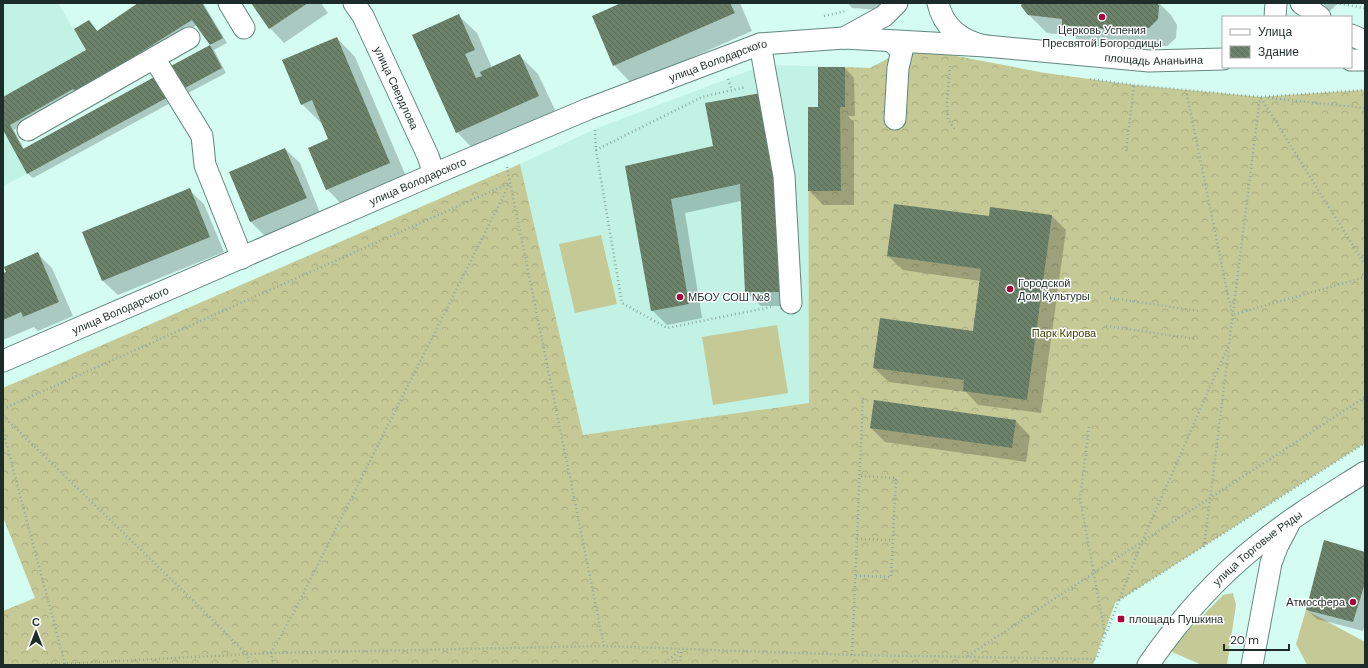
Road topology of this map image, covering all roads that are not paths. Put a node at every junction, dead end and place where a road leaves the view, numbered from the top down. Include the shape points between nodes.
1 (229, 3) edge
2 (354, 3) edge
3 (897, 3) edge
4 (938, 3) edge
5 (1276, 3) edge
6 (1301, 3) edge
7 (1275, 16) edge
8 (1319, 16) edge
9 (244, 28) dead end
10 (1352, 35) edge
11 (189, 38) dead end
12 (844, 38) junction
13 (1365, 41) edge
14 (892, 42) junction
15 (760, 44) junction
16 (986, 46) junction
17 (154, 58) junction
18 (1222, 59) edge
19 (1352, 60) edge
20 (1365, 60) edge
21 (895, 119) dead end
22 (28, 130) dead end
23 (434, 174) junction
24 (242, 258) junction
25 (791, 303) road end
26 (3, 361) edge
27 (1365, 472) edge
28 (1293, 519) junction
29 (1254, 660) edge
30 (1148, 665) edge

1 - 9 street
2 - 23 street, улица Свердлова via 363,16
3 - 12 street, улица Володарского via 884,16
4 - 16 street, площадь Ананьина via 942,16 953,31 968,41
5 - 7 street
6 - 8 street
10 - 13 street
11 - 17 street
12 - 14 street, улица Володарского
12 - 15 street, улица Володарского
14 - 16 street, улица Володарского
14 - 21 street via 902,51 898,68
15 - 23 street, улица Володарского via 588,109
15 - 25 street via 784,176
16 - 18 street, площадь Ананьина via 1149,61
17 - 22 street
17 - 24 street via 202,136 205,165
19 - 20 street
23 - 24 street, улица Володарского
24 - 26 street, улица Володарского
27 - 28 street
28 - 29 street, улица Торговые Ряды via 1282,536 1271,562
28 - 30 street, улица Торговые Ряды via 1259,544 1211,587

